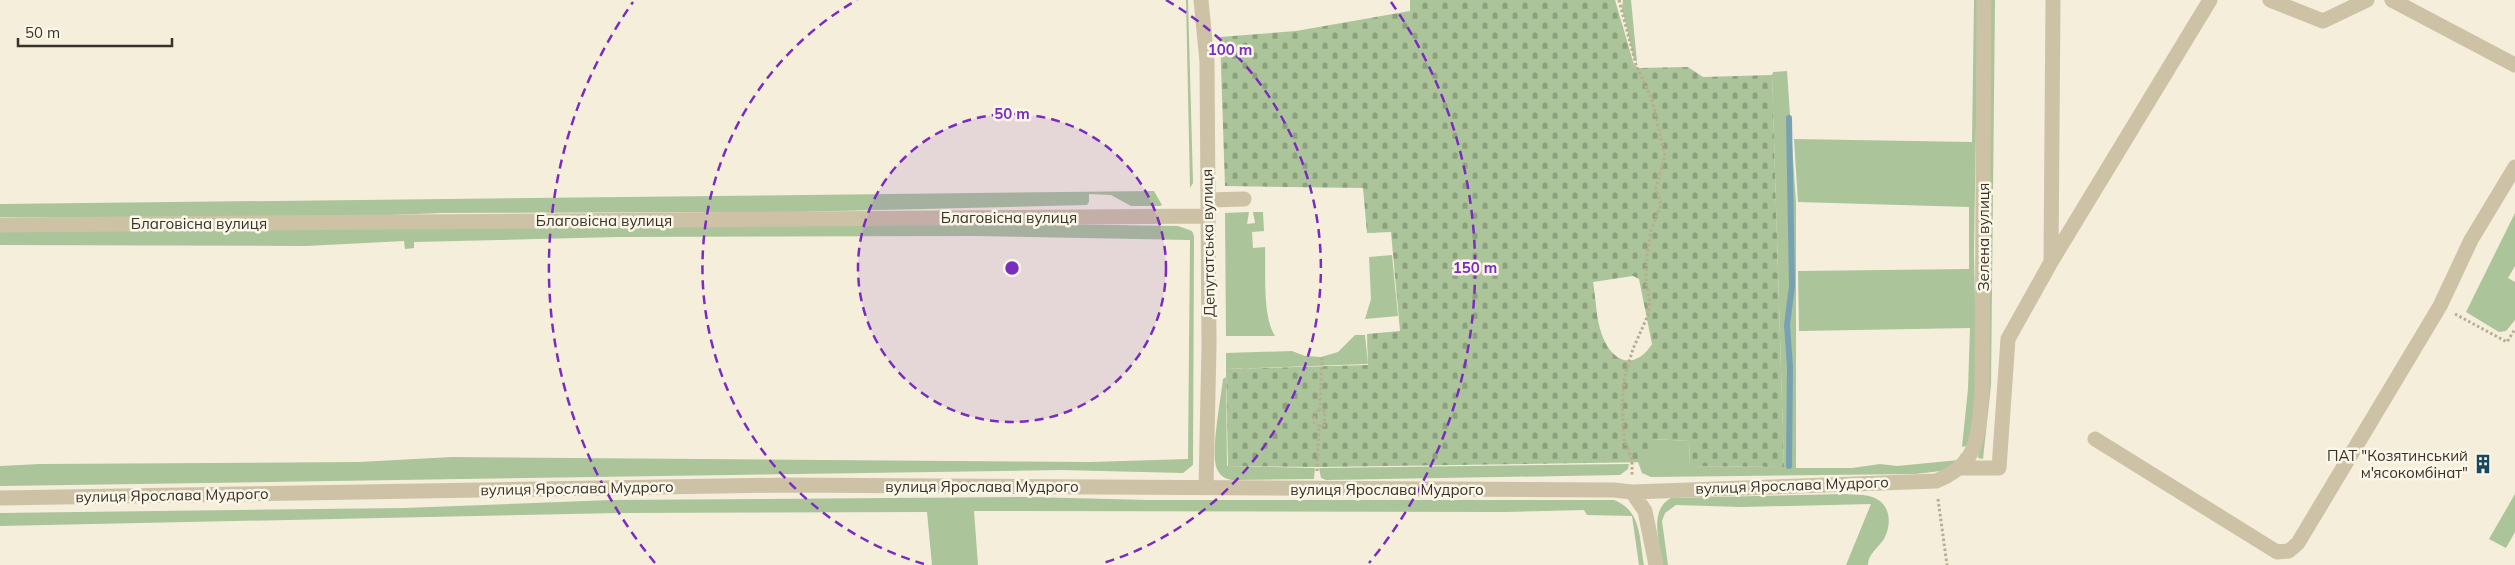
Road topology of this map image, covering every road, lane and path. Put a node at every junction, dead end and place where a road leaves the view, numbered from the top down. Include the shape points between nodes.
1 (1201, 0) edge
2 (1619, 0) edge
3 (1984, 0) edge
4 (2053, 0) edge
5 (2210, 0) edge
6 (2270, 0) edge
7 (2367, 0) edge
8 (2392, 0) edge
9 (2515, 65) edge
10 (2515, 167) edge
11 (1244, 199) dead end
12 (1208, 200) junction
13 (1208, 216) junction
14 (0, 225) edge
15 (2051, 262) junction
16 (2440, 306) junction
17 (2515, 329) edge
18 (1322, 356) dead end
19 (1320, 410) junction
20 (1319, 426) junction
21 (2095, 439) dead end
22 (1961, 468) junction
23 (1936, 481) junction
24 (1206, 487) junction
25 (1316, 489) junction
26 (1632, 492) junction
27 (0, 498) edge
28 (1656, 565) edge
29 (1947, 565) edge

1 - 12 street, Депутатська вулиця via 1206,62
2 - 26 path via 1636,65 1652,100 1665,156 1656,188 1661,205 1651,231 1647,255 1648,315 1633,349 1624,384 1624,439 1632,460
3 - 22 street, Зелена вулиця via 1982,395 1977,438 1971,455
4 - 15 street
5 - 15 street
6 - 7 street via 2323,21
8 - 9 street
10 - 16 street via 2471,240
11 - 12 street
12 - 13 street, Депутатська вулиця
13 - 14 street, Благовісна вулиця
13 - 24 street, Депутатська вулиця
15 - 22 street via 2008,339 1999,468
16 - 17 path via 2507,342
16 - 21 street via 2298,543 2289,551 2277,552
18 - 19 path
19 - 20 path via 1315,411 1314,423
19 - 20 path via 1325,411 1325,418 1324,426
20 - 25 path
22 - 23 street, вулиця Ярослава Мудрого
23 - 26 street, вулиця Ярослава Мудрого
23 - 29 path
24 - 25 street, вулиця Ярослава Мудрого
24 - 27 street, вулиця Ярослава Мудрого via 786,485
25 - 26 street, вулиця Ярослава Мудрого
26 - 28 street via 1645,511

